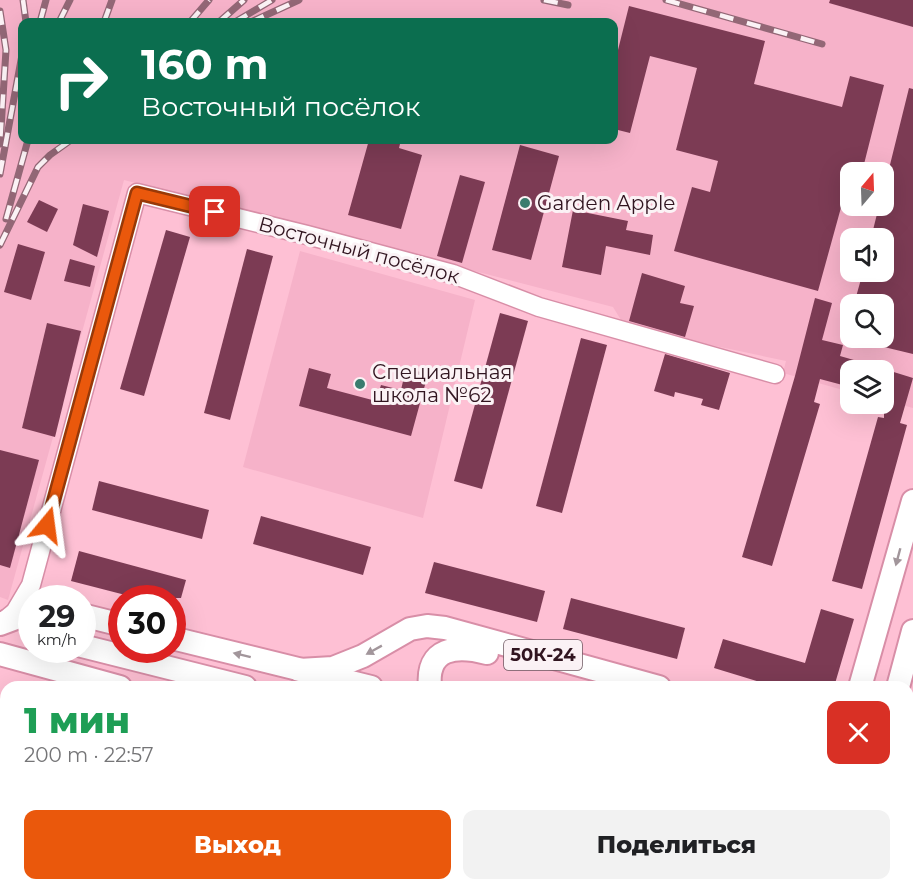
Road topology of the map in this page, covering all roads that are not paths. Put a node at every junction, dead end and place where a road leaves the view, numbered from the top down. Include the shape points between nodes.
1 (775, 374) dead end
2 (913, 501) edge
3 (18, 617) edge
4 (0, 624) edge
5 (18, 629) edge
6 (913, 631) edge
7 (186, 642) edge
8 (96, 649) edge
9 (0, 654) edge
10 (0, 668) edge
11 (299, 670) junction
12 (47, 681) edge
13 (98, 681) edge
14 (221, 681) edge
15 (345, 681) edge
16 (430, 681) edge
17 (587, 681) edge
18 (637, 681) edge
19 (862, 681) edge
20 (900, 681) edge

1 - 4 street, Восточный посёлок via 539,307 453,274 137,193 31,585 15,612
2 -> 19 main road
3 - 4 main road
4 - 5 main road
6 - 20 main road
11 -> 7 main road, 50К-24
8 - 14 main road
9 - 13 main road
10 - 12 main road
11 - 15 main road
18 -> 11 main road, 50К-24 via 427,626 410,629 333,668
16 - 17 main road via 435,659 447,650 461,647

